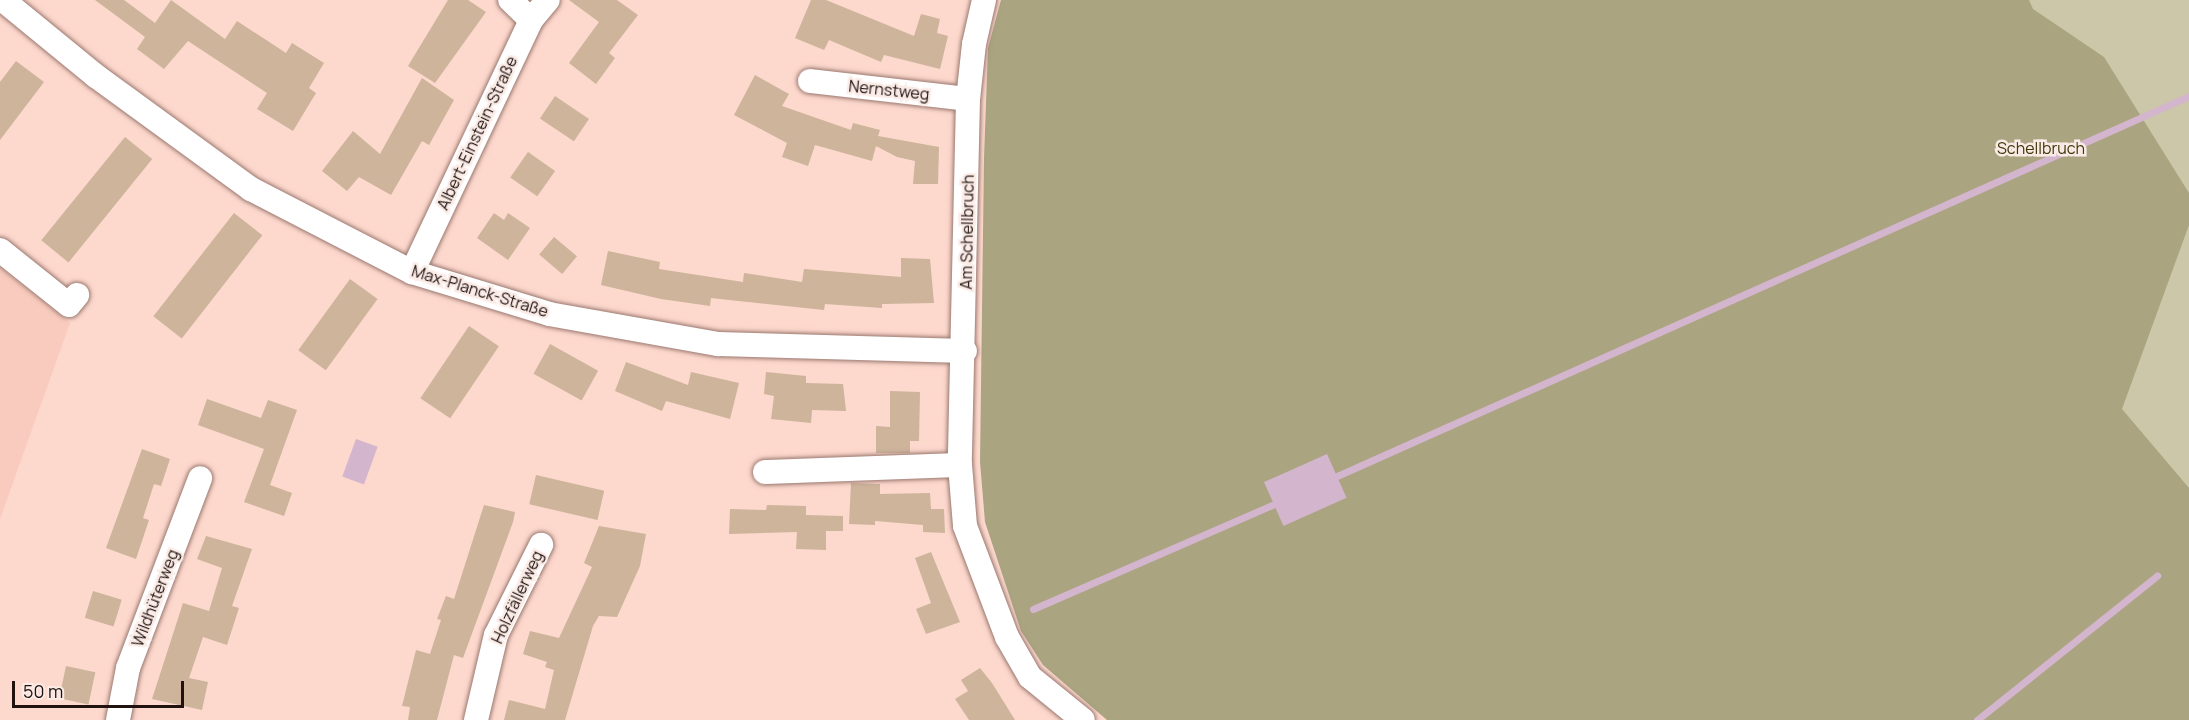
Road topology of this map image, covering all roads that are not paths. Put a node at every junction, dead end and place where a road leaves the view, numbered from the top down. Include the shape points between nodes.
1 (3, 0) edge
2 (510, 0) edge
3 (548, 0) edge
4 (984, 0) edge
5 (531, 20) junction
6 (810, 81) dead end
7 (968, 99) junction
8 (0, 250) edge
9 (412, 272) junction
10 (77, 295) dead end
11 (965, 351) junction
12 (960, 465) junction
13 (765, 472) dead end
14 (200, 478) dead end
15 (541, 545) dead end
16 (118, 720) edge
17 (476, 720) edge
18 (1083, 720) edge

1 - 9 street, Max-Planck-Straße via 96,76 251,189
2 - 5 street
3 - 5 street, Albert-Einstein-Straße
4 - 7 street, Am Schellbruch
5 - 9 street, Albert-Einstein-Straße
6 - 7 street, Nernstweg
7 - 11 street, Am Schellbruch
8 - 10 street via 69,305
9 - 11 street, Max-Planck-Straße via 549,314 718,344
11 - 12 street, Am Schellbruch
12 - 13 street
12 - 18 street, Am Schellbruch via 965,526 1007,637 1030,677
14 - 16 street, Wildhüterweg via 128,668
15 - 17 street, Holzfällerweg via 496,635

